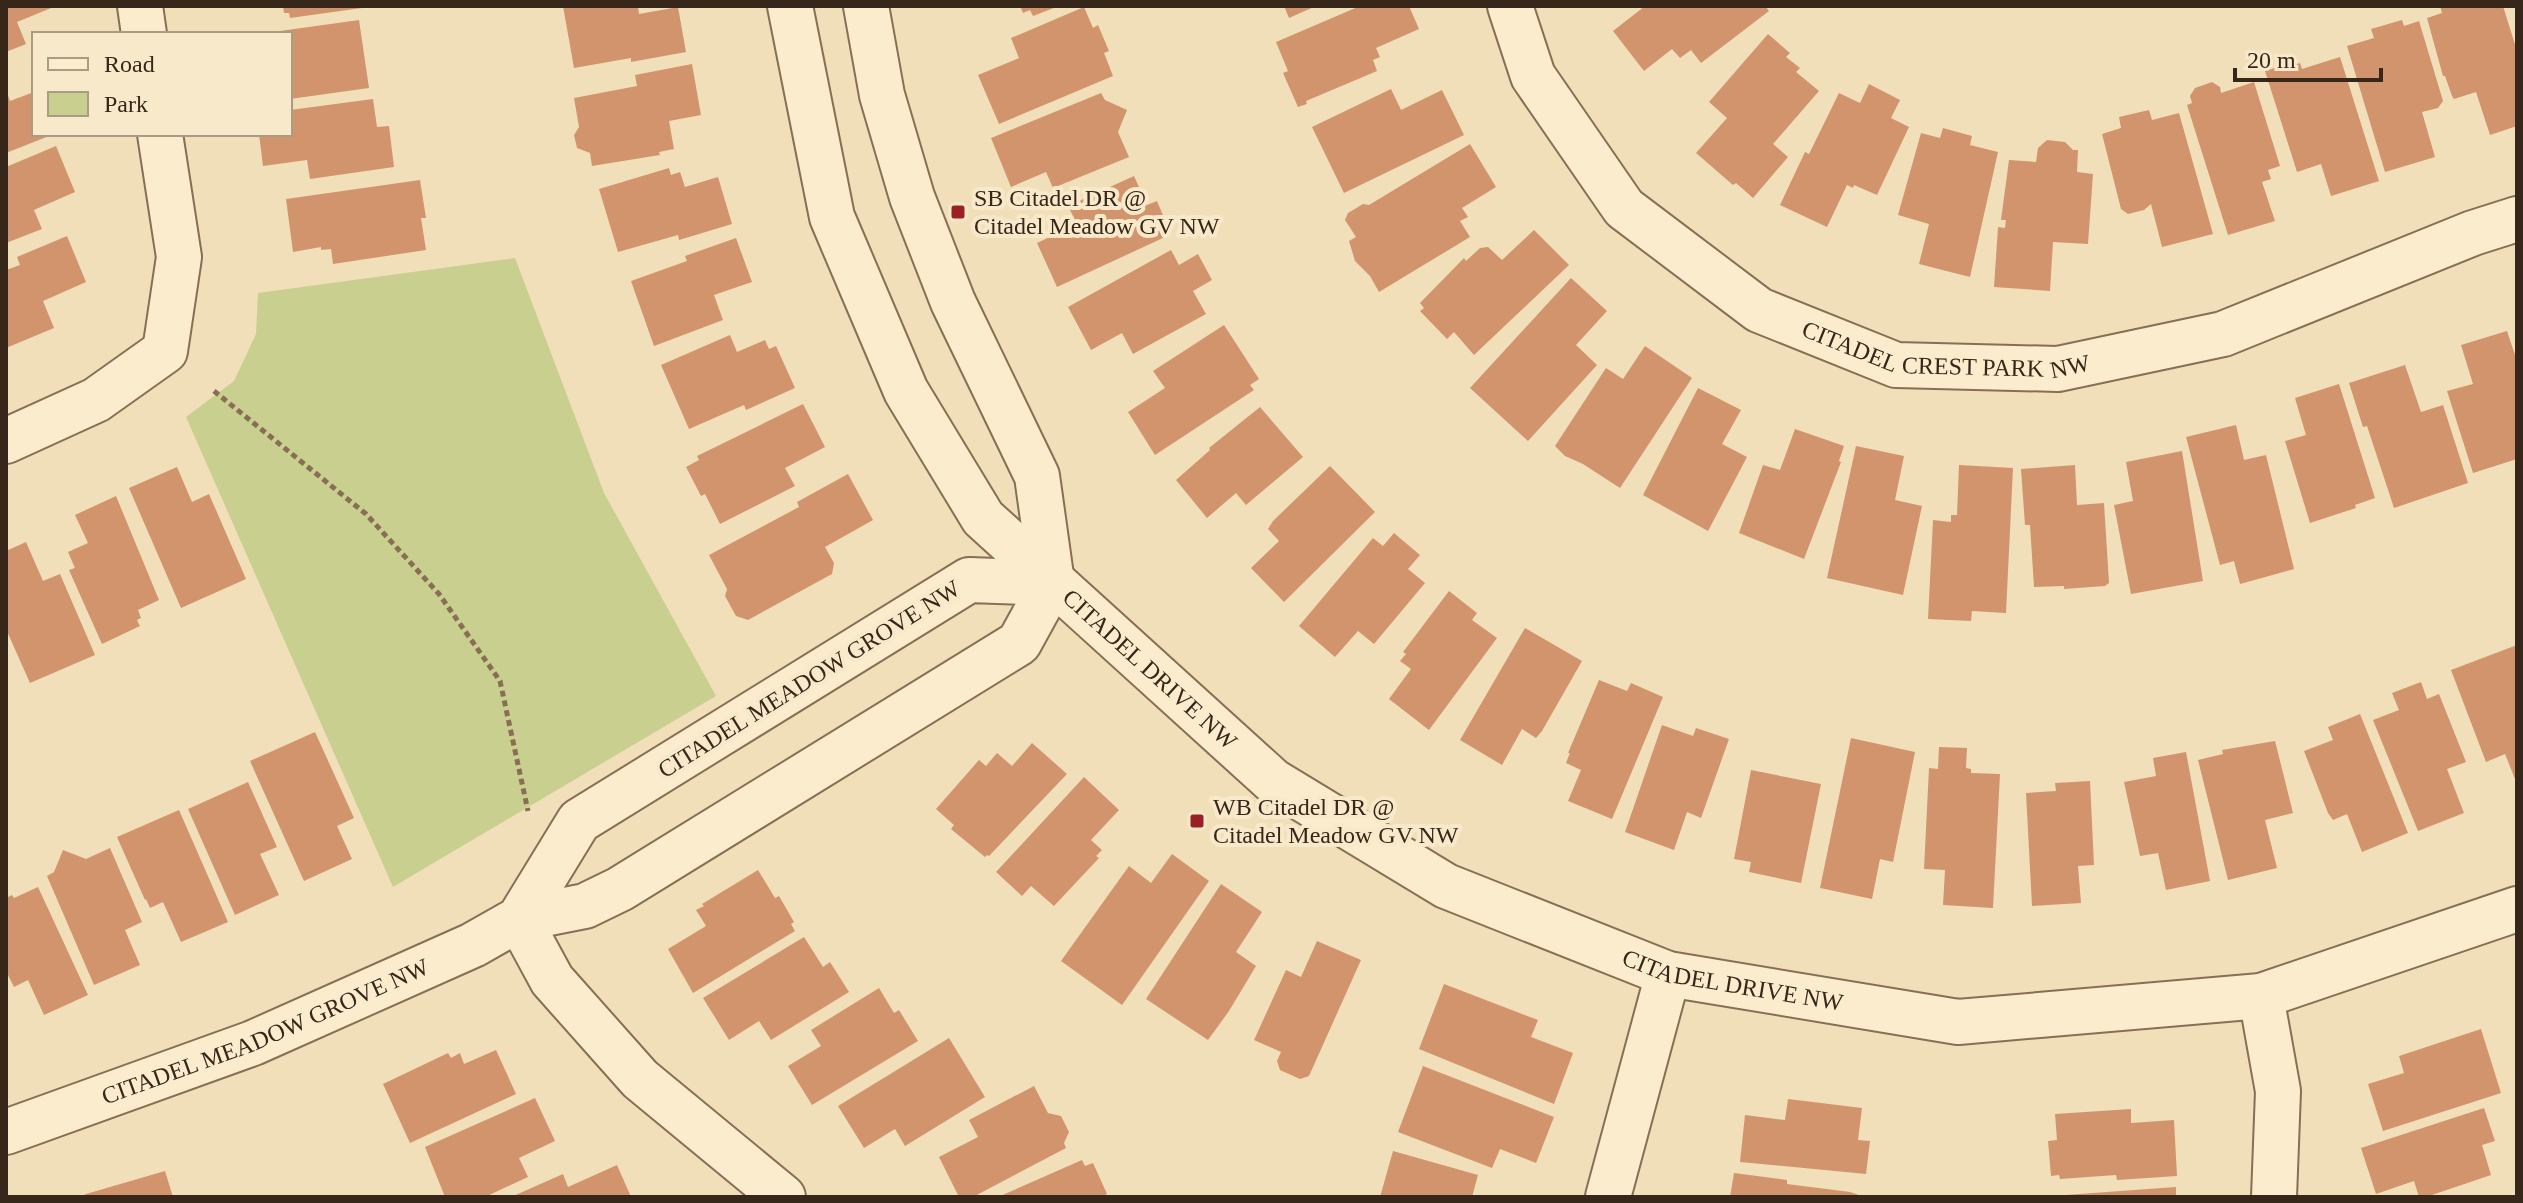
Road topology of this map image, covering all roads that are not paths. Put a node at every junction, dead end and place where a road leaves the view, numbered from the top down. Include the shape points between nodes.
1 (140, 6) edge
2 (790, 6) edge
3 (866, 6) edge
4 (1510, 6) edge
5 (144, 32) edge
6 (160, 136) edge
7 (2517, 219) edge
8 (6, 441) edge
9 (1052, 583) junction
10 (2517, 909) edge
11 (519, 919) junction
12 (1668, 974) junction
13 (2261, 996) junction
14 (6, 1132) edge
15 (783, 1197) edge
16 (1608, 1197) edge
17 (2274, 1197) edge

1 - 5 street
2 - 9 street, CITADEL DRIVE NW via 832,217 906,391 983,518
3 - 9 street, CITADEL DRIVE NW via 882,95 912,197 953,302 1037,476
4 - 7 street, CITADEL CREST PARK NW via 1533,76 1624,208 1759,310 1896,365 2058,369 2223,334
6 - 8 street via 179,257 165,351 96,400
9 - 11 street, CITADEL MEADOW GROVE NW via 1019,643 620,889 585,906
9 - 11 street, CITADEL MEADOW GROVE NW via 969,580 579,821
9 - 12 street, CITADEL DRIVE NW via 1273,781 1446,886
10 - 13 street, CITADEL DRIVE NW
11 - 14 street, CITADEL MEADOW GROVE NW via 473,945 253,1043
11 - 15 street via 552,980 640,1079
12 - 13 street, CITADEL DRIVE NW via 1958,1022
12 - 16 street
13 - 17 street via 2278,1091

